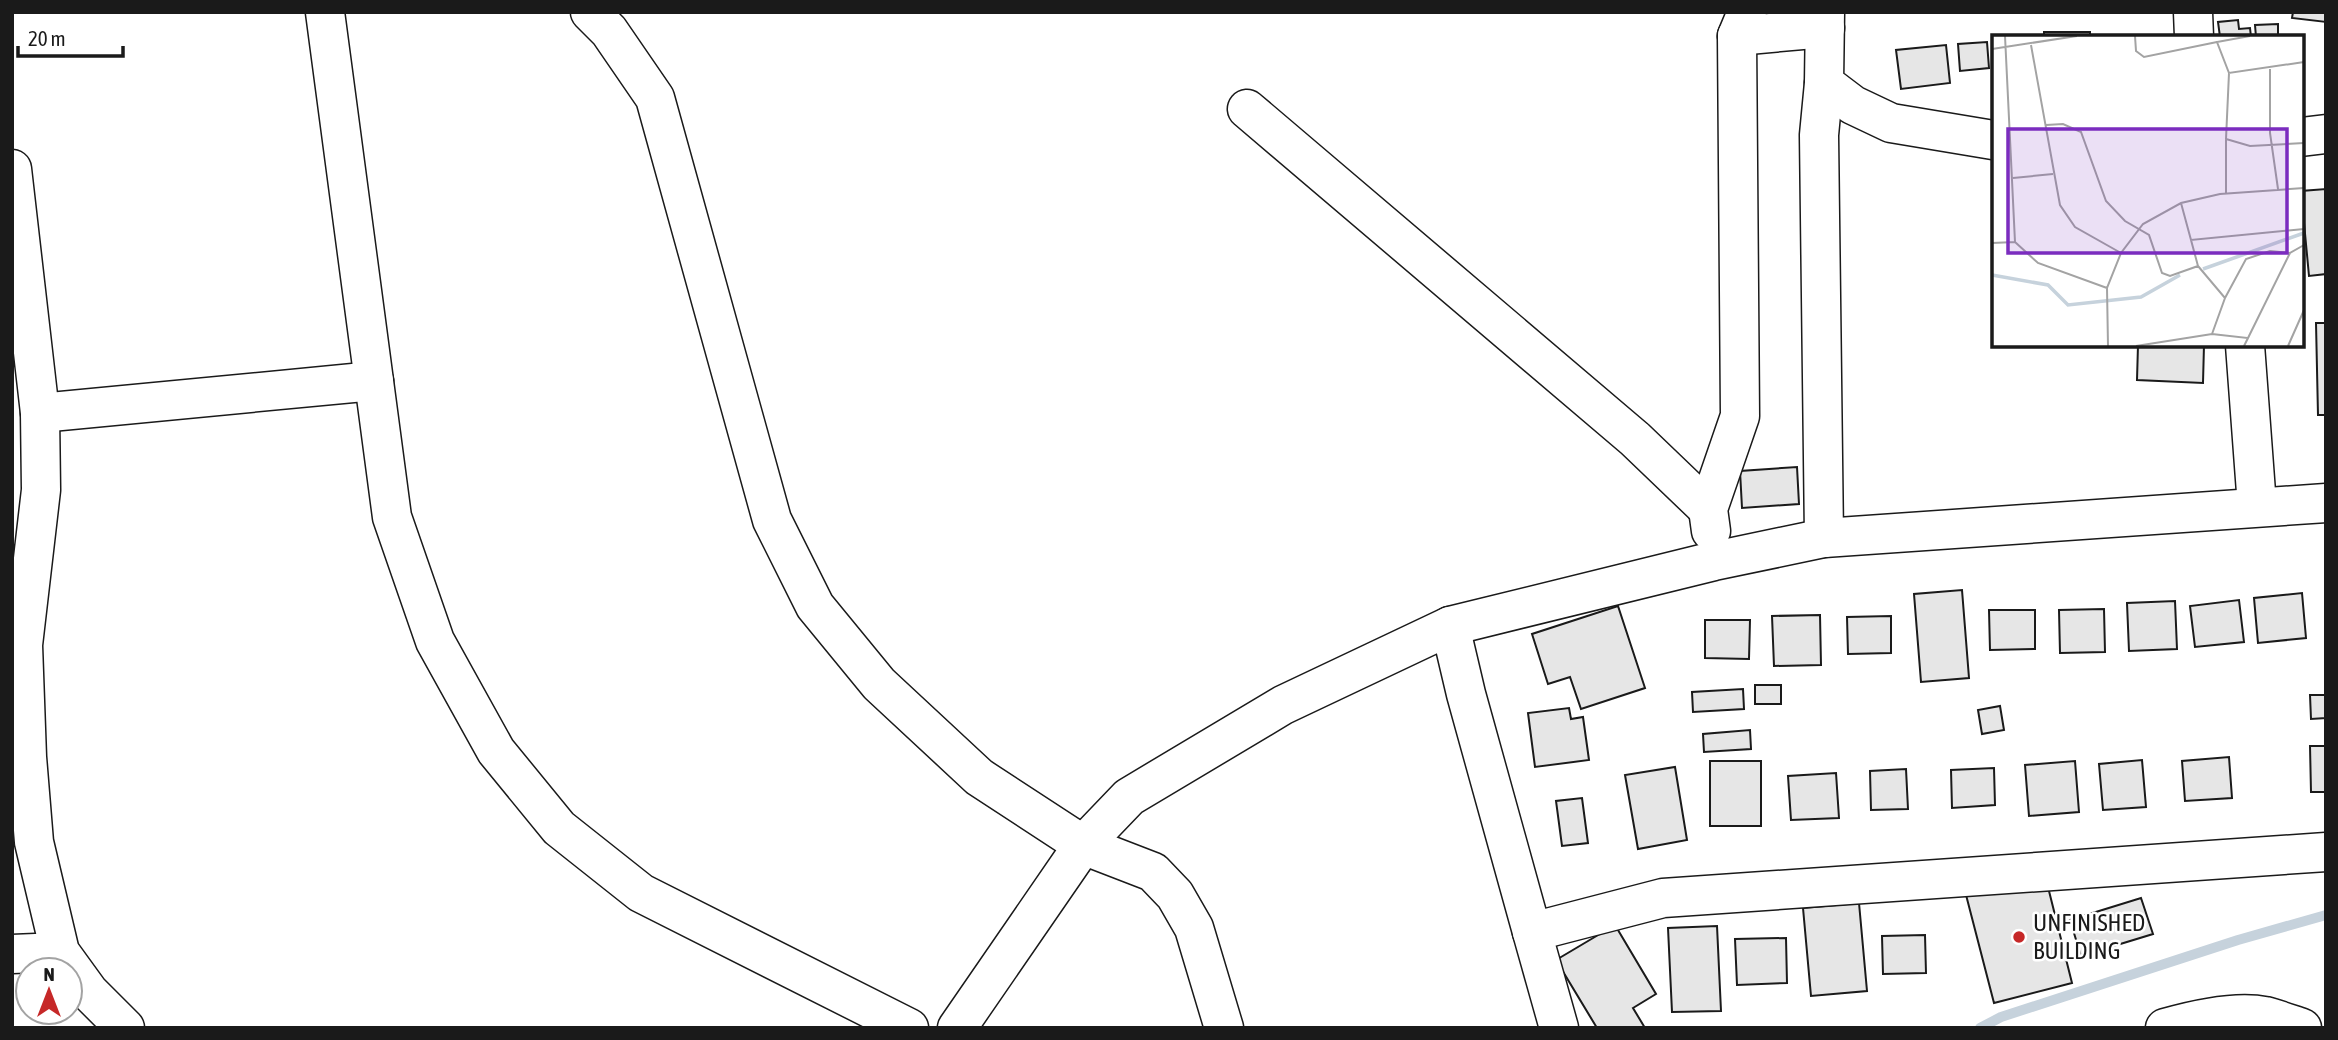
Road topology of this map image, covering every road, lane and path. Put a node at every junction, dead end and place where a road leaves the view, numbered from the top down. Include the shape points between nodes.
1 (325, 12) edge
2 (590, 12) edge
3 (2193, 12) edge
4 (1825, 20) edge
5 (1742, 24) edge
6 (2194, 35) edge
7 (1824, 83) junction
8 (1247, 109) dead end
9 (2326, 135) edge
10 (2303, 137) edge
11 (1992, 140) edge
12 (12, 169) edge
13 (21, 325) edge
14 (2245, 346) edge
15 (374, 381) junction
16 (40, 413) junction
17 (2326, 503) edge
18 (2257, 506) junction
19 (1708, 509) junction
20 (1824, 538) junction
21 (1714, 561) junction
22 (1450, 626) junction
23 (18, 645) edge
24 (1083, 845) junction
25 (2326, 852) edge
26 (1532, 932) junction
27 (60, 952) junction
28 (12, 954) edge
29 (125, 1028) edge
30 (909, 1028) edge
31 (957, 1028) edge
32 (1224, 1028) edge
33 (1559, 1028) edge
34 (2165, 1028) edge
35 (2302, 1028) edge

1 - 15 street
2 - 24 street via 609,31 654,98 772,520 815,606 879,684 979,777
3 - 6 street
4 - 5 street
4 - 7 street
5 - 19 street via 1740,416
7 - 11 street via 1853,105 1891,123
7 - 20 street via 1819,135
8 - 19 street via 1635,439
9 - 10 street
12 - 13 street
13 - 16 street
14 - 18 street
15 - 16 street
15 - 30 street via 392,517 435,640 496,751 559,828 641,892
16 - 23 street via 41,490
17 - 18 street
18 - 20 street
19 - 21 street
20 - 21 street
21 - 22 street
22 - 24 street via 1271,712 1129,797
22 - 26 street
23 - 27 street via 34,842
24 - 31 street
24 - 32 street via 1153,872 1175,895 1194,928
25 - 26 street via 1663,898
26 - 33 street
27 - 28 street
27 - 29 street via 89,992
34 - 35 street via 2235,1016 2262,1016

